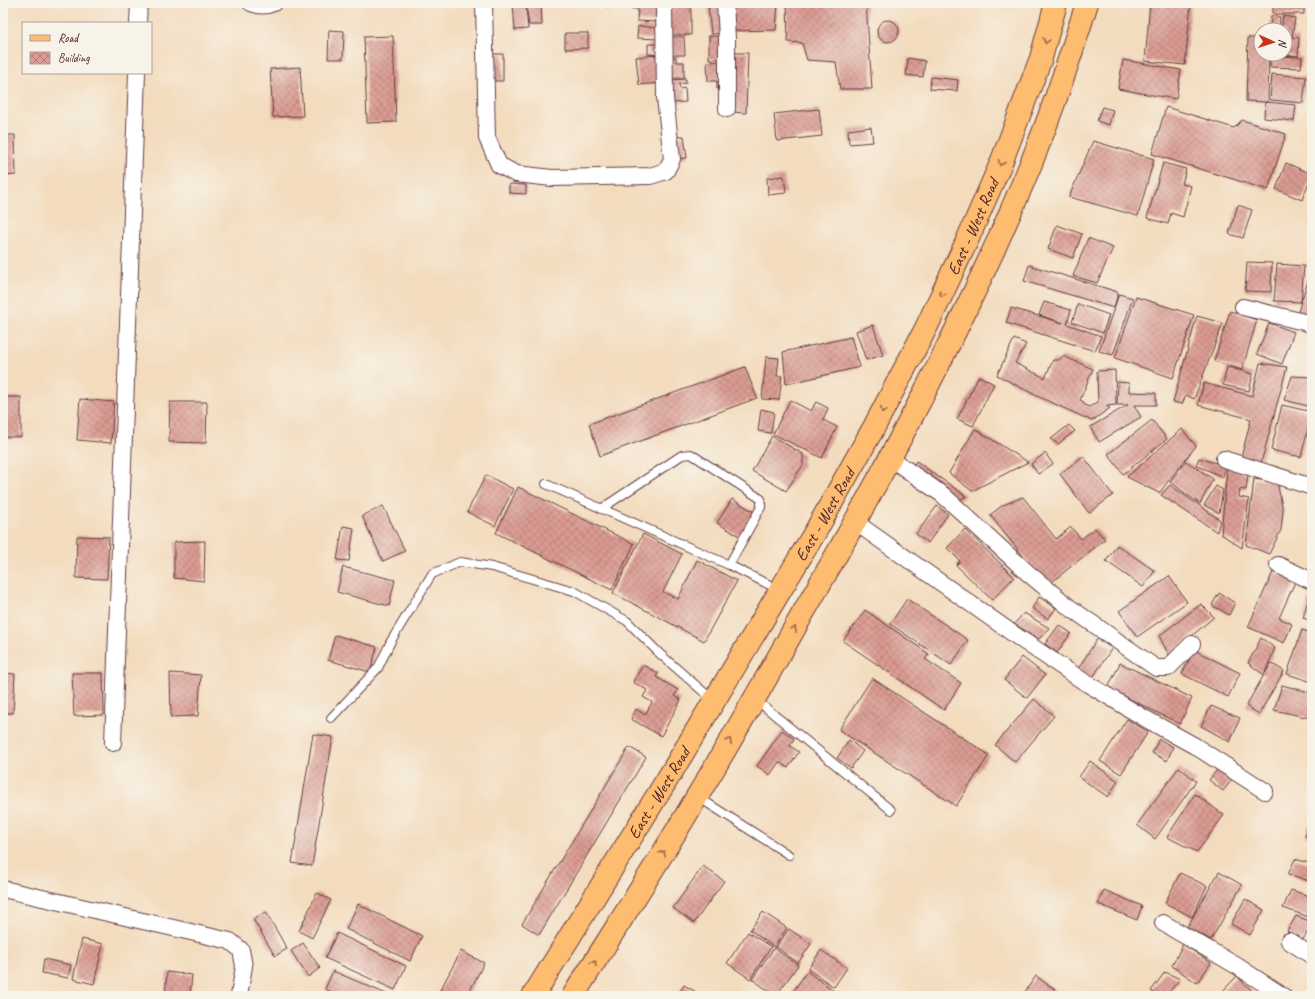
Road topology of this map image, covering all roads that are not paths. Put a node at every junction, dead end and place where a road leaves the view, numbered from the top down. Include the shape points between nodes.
1 (139, 3) edge
2 (251, 3) edge
3 (274, 3) edge
4 (484, 3) edge
5 (664, 3) edge
6 (724, 3) edge
7 (1056, 3) edge
8 (1087, 3) edge
9 (138, 22) edge
10 (136, 74) edge
11 (727, 109) dead end
12 (1242, 307) dead end
13 (1312, 324) edge
14 (890, 458) junction
15 (1224, 459) dead end
16 (546, 484) dead end
17 (1312, 488) edge
18 (601, 508) junction
19 (855, 522) junction
20 (729, 565) junction
21 (1278, 565) dead end
22 (1312, 581) edge
23 (780, 590) junction
24 (1192, 644) dead end
25 (754, 698) junction
26 (714, 701) junction
27 (331, 718) dead end
28 (113, 743) dead end
29 (1265, 791) dead end
30 (698, 796) junction
31 (891, 810) dead end
32 (789, 855) dead end
33 (3, 889) edge
34 (1164, 923) dead end
35 (1289, 940) dead end
36 (1312, 956) edge
37 (239, 996) edge
38 (533, 996) edge
39 (573, 996) edge
40 (1283, 996) edge

1 - 9 street
2 - 3 street
4 - 5 street via 487,138 499,165 516,174 552,178 650,176 666,171 672,159 665,98
6 - 11 street via 727,38
7 -> 23 main road, East - West Road via 1038,66 1001,163 966,243 926,328 873,429
8 - 14 main road, East - West Road via 1066,70 1026,176 991,257
10 - 28 street
12 - 13 street
14 - 19 main road, East - West Road
14 - 24 street via 943,495 1069,607 1156,668 1168,668
15 - 17 street
16 - 18 lane
18 - 20 lane
18 - 20 lane via 682,456 691,454 760,499 761,507
25 -> 19 main road, East - West Road
19 - 29 street via 1083,681 1195,746
20 - 23 lane
21 - 22 street
23 - 26 main road, East - West Road
30 -> 25 main road, East - West Road
25 - 31 lane
26 - 27 lane via 627,621 574,591 492,566 460,562 432,574 391,641 378,668
26 - 38 main road, East - West Road
30 - 32 lane
39 -> 30 main road, East - West Road
33 - 37 street via 230,941 241,950 244,966
34 - 40 street
35 - 36 street

